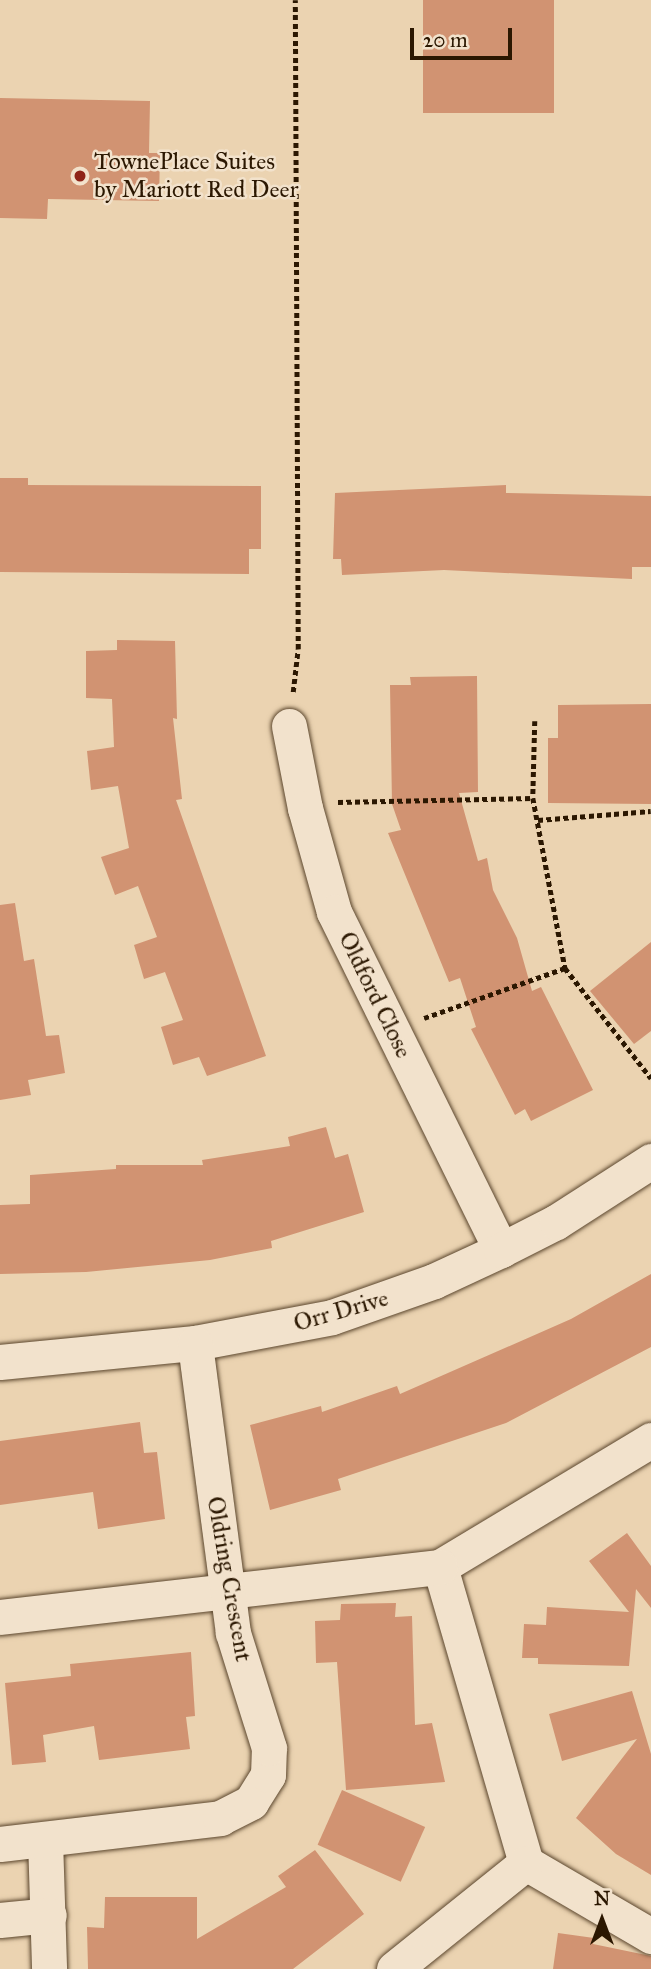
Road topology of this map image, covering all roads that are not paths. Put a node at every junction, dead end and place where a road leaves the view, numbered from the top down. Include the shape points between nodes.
1 (289, 726) road end
2 (651, 1161) edge
3 (501, 1250) junction
4 (195, 1343) junction
5 (0, 1362) edge
6 (651, 1440) edge
7 (440, 1567) junction
8 (227, 1590) junction
9 (0, 1617) edge
10 (45, 1839) junction
11 (0, 1844) edge
12 (526, 1863) junction
13 (48, 1915) junction
14 (0, 1920) edge
15 (651, 1936) edge
16 (49, 1969) edge
17 (394, 1969) edge

1 - 3 street, Oldford Close via 305,808 334,912
2 - 3 street, Orr Drive via 556,1222
3 - 4 street, Orr Drive via 434,1281 332,1317
4 - 5 street, Orr Drive
4 - 8 street, Oldring Crescent
6 - 7 street
7 - 8 street
7 - 12 street
8 - 9 street
8 - 10 street, Oldring Crescent via 237,1648 269,1748 263,1788 237,1812 220,1818
10 - 11 street, Oldring Crescent
10 - 13 street
12 - 15 street
12 - 17 street
13 - 14 street
13 - 16 street

